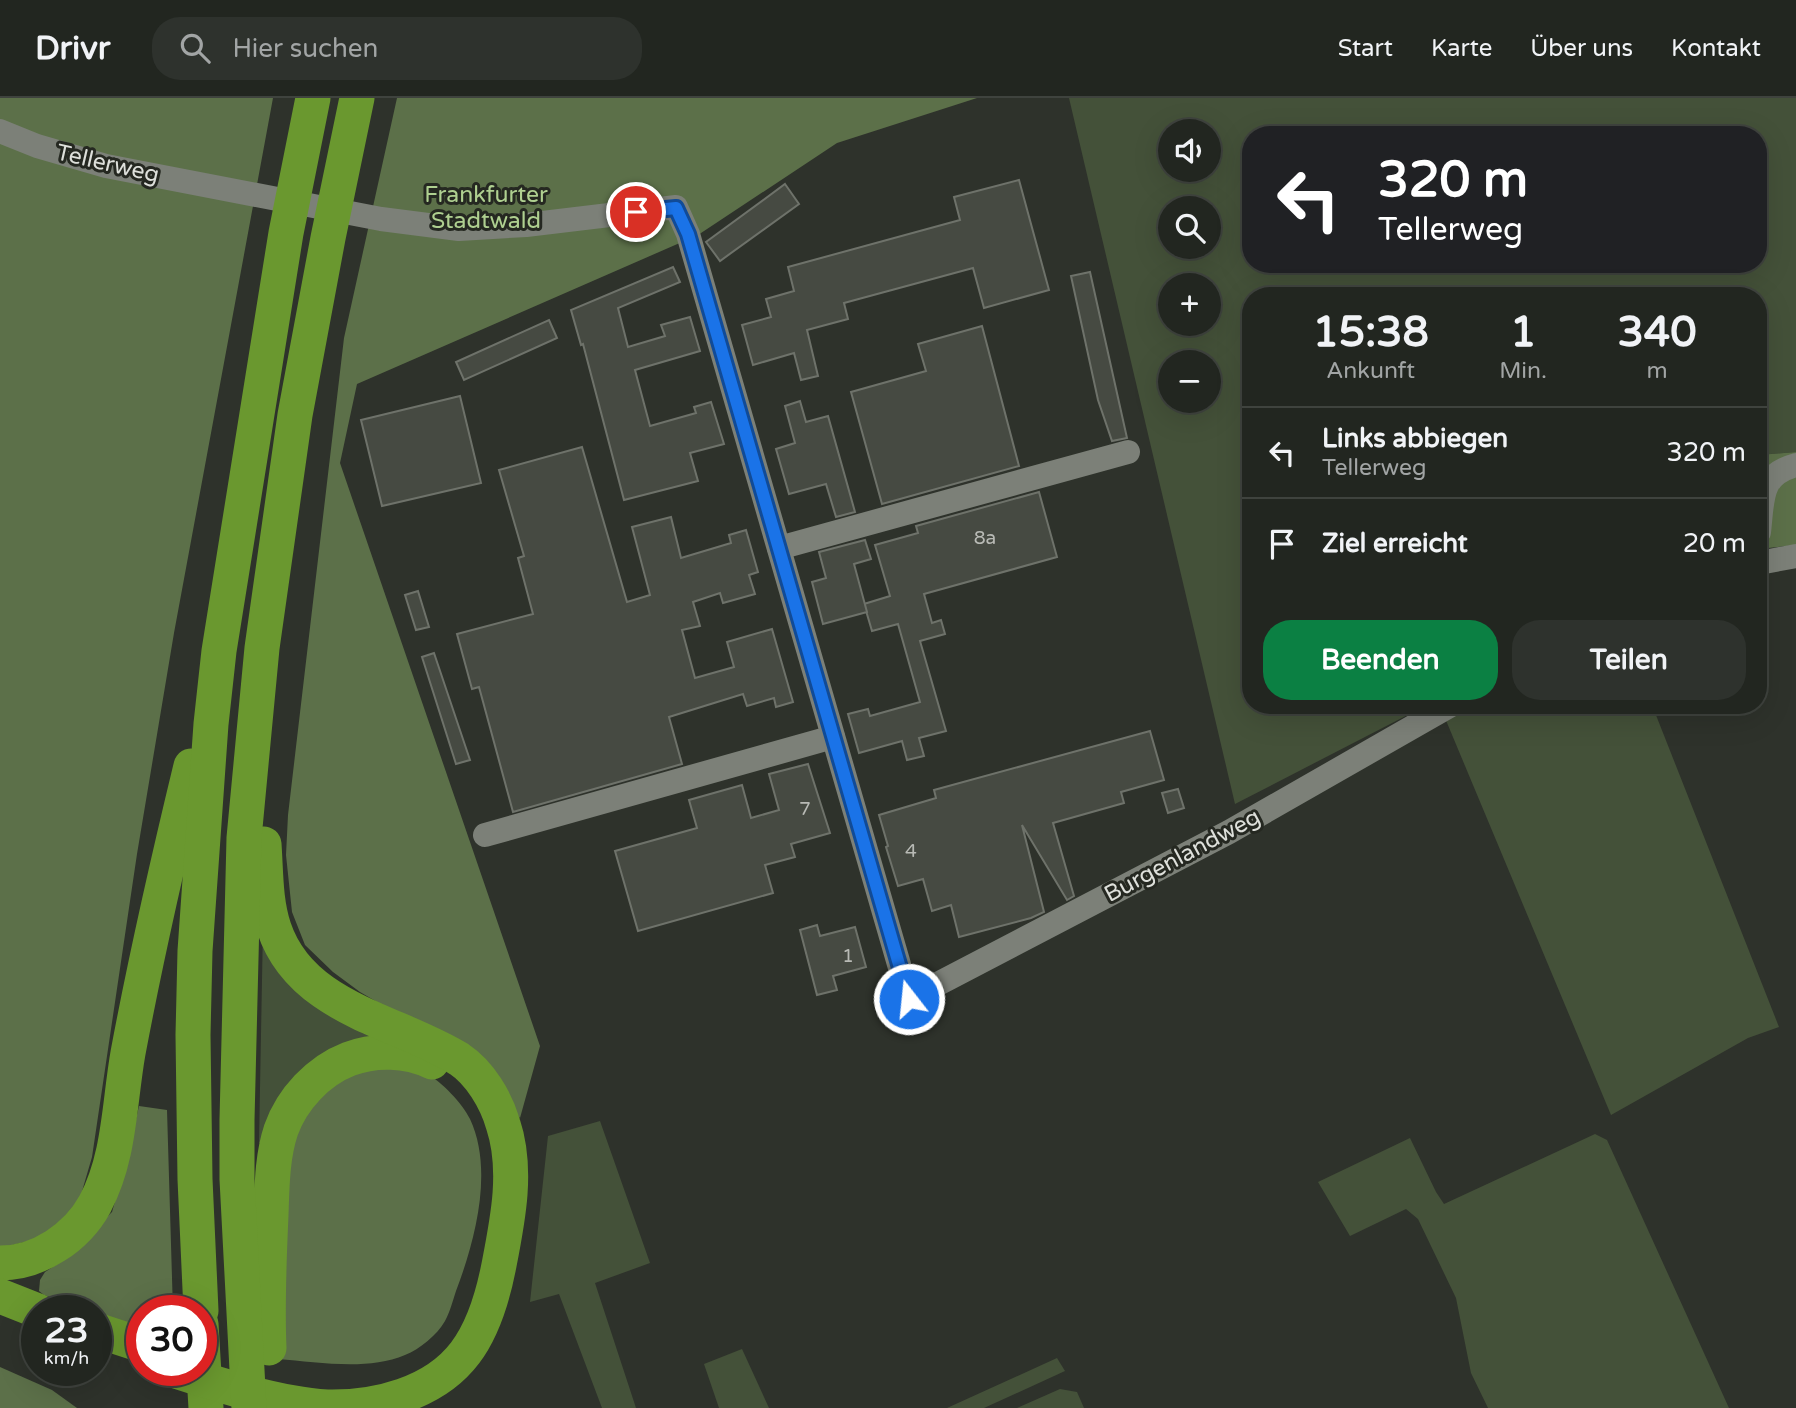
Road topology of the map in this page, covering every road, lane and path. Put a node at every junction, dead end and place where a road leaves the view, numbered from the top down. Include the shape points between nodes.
1 (313, 98) edge
2 (357, 98) edge
3 (0, 131) edge
4 (1128, 452) dead end
5 (1796, 464) edge
6 (1767, 485) edge
7 (779, 548) junction
8 (1796, 556) edge
9 (1767, 561) edge
10 (219, 651) junction
11 (1435, 714) edge
12 (254, 727) junction
13 (833, 737) junction
14 (485, 835) dead end
15 (0, 1263) edge
16 (200, 1295) edge
17 (0, 1296) edge
18 (21, 1304) edge
19 (0, 1319) edge
20 (21, 1326) edge
21 (217, 1370) edge
22 (217, 1381) edge
23 (205, 1386) edge
24 (293, 1401) edge
25 (206, 1408) edge
26 (249, 1408) edge

1 - 10 highway via 286,233
2 - 12 highway via 295,415
3 - 7 street, Tellerweg via 106,166 381,219 459,229 676,208 688,234
4 - 7 street
5 - 6 street via 1771,475
7 - 13 street
8 - 9 street
10 - 15 highway via 163,883 108,1174 85,1220 71,1234 36,1256
10 - 16 highway via 203,828 192,1035
11 - 13 street, Burgenlandweg via 1229,832 909,999
12 - 24 highway via 266,882 279,942 301,971 336,1000 459,1060 475,1073 499,1113 511,1167 494,1291 481,1324 453,1367 427,1386 390,1400 347,1407
12 - 26 highway via 244,838 237,1095
13 - 14 street
17 - 18 highway
19 - 20 highway
21 - 24 highway
22 - 24 highway
23 - 25 highway
24 - 24 highway via 268,1331 274,1164 282,1128 299,1096 345,1060 395,1052 429,1060 456,1077 480,1102 498,1149 499,1195 491,1251 475,1310 459,1343 414,1381 358,1394

